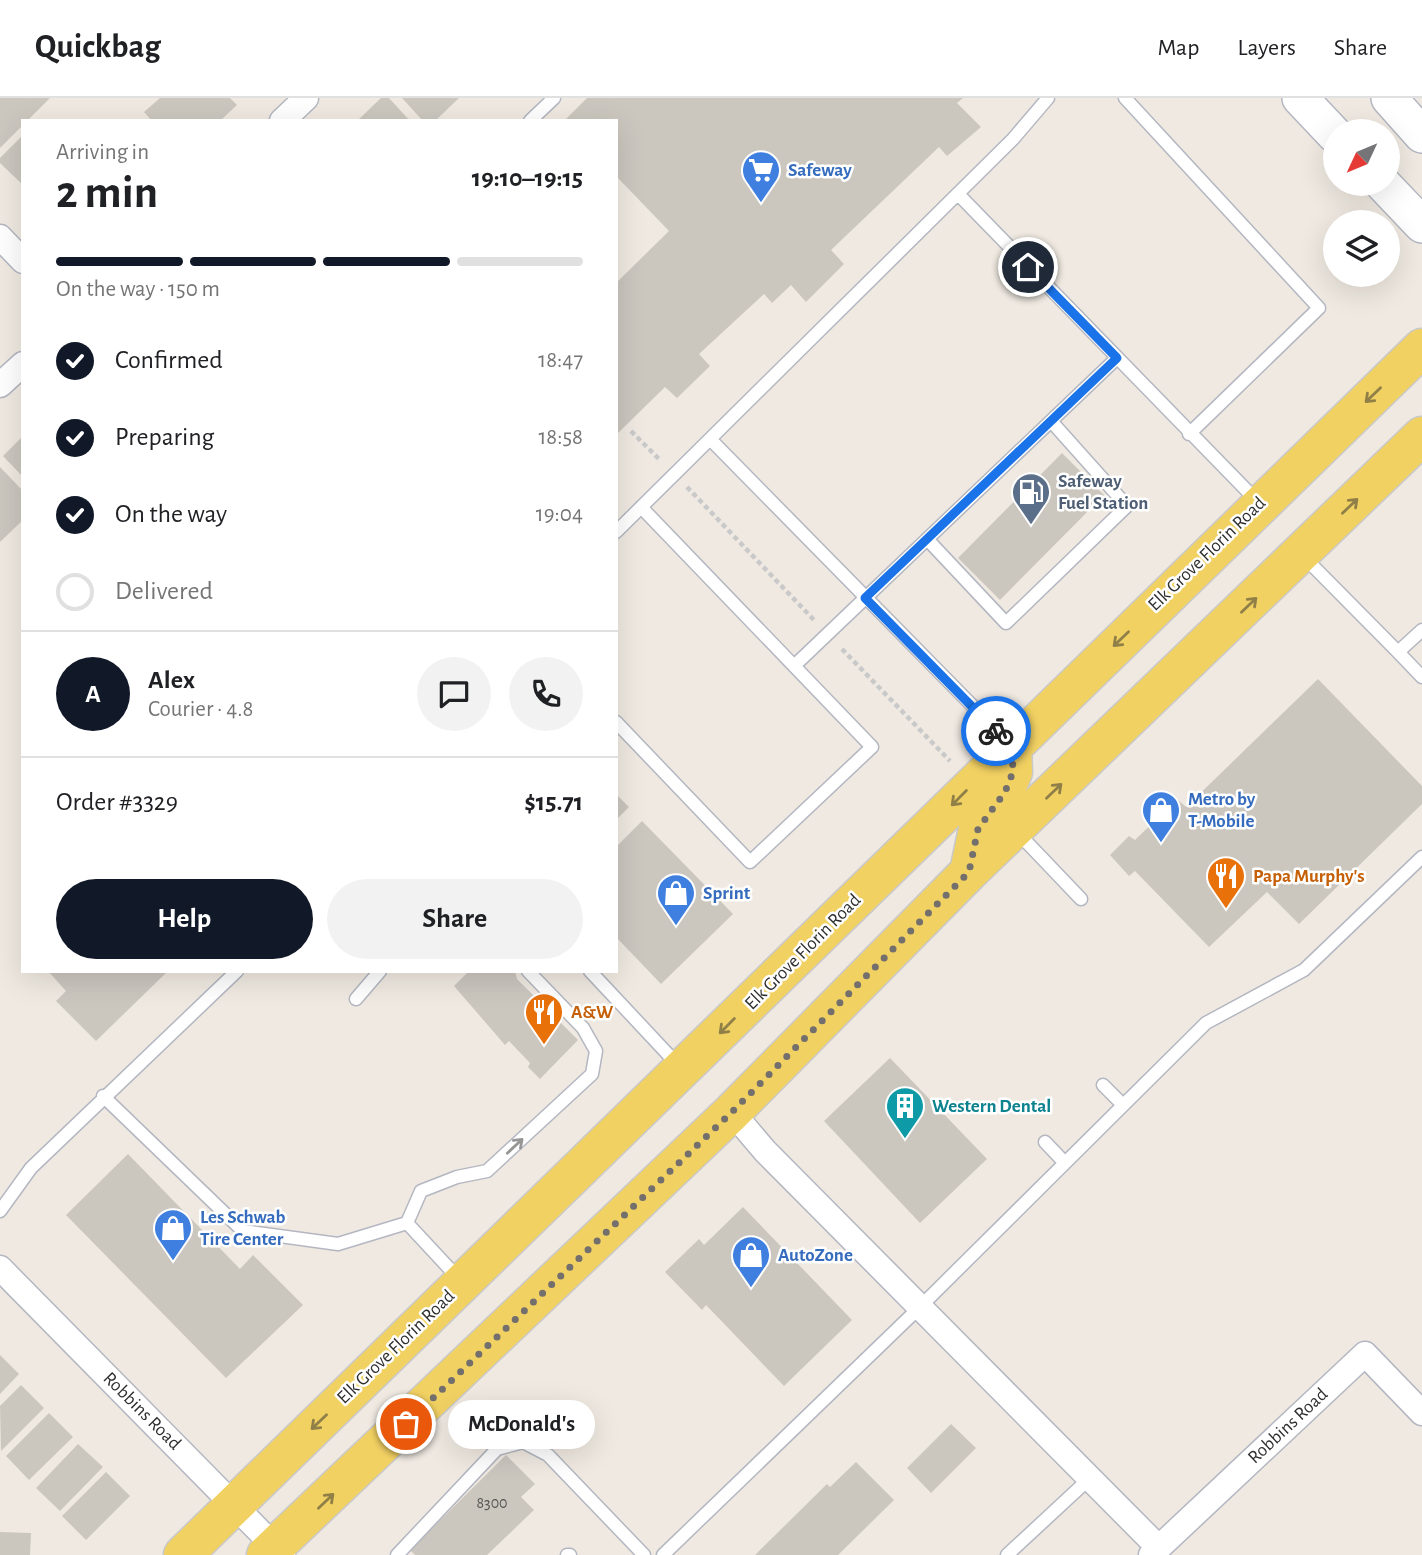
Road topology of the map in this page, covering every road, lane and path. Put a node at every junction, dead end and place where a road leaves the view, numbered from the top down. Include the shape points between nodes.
1 (305, 98) edge
2 (554, 98) edge
3 (1048, 98) edge
4 (1125, 98) edge
5 (1300, 98) edge
6 (1389, 98) edge
7 (284, 119) edge
8 (532, 119) edge
9 (1323, 122) edge
10 (1422, 135) edge
11 (958, 194) junction
12 (1394, 196) edge
13 (1422, 225) edge
14 (0, 237) edge
15 (21, 259) edge
16 (1422, 348) edge
17 (1117, 358) junction
18 (21, 366) edge
19 (0, 386) edge
20 (1051, 421) junction
21 (631, 431) dead end
22 (1189, 434) junction
23 (1422, 436) edge
24 (710, 439) junction
25 (674, 474) junction
26 (1260, 503) junction
27 (641, 507) junction
28 (618, 530) edge
29 (927, 539) junction
30 (1301, 554) junction
31 (865, 598) junction
32 (1422, 630) edge
33 (828, 634) junction
34 (1398, 652) junction
35 (794, 666) junction
36 (1422, 677) edge
37 (618, 724) edge
38 (1012, 746) junction
39 (950, 762) dead end
40 (1014, 830) junction
41 (1422, 857) edge
42 (969, 872) junction
43 (1081, 899) dead end
44 (235, 973) edge
45 (378, 973) edge
46 (530, 973) edge
47 (592, 973) edge
48 (356, 999) dead end
49 (683, 1070) junction
50 (1103, 1085) dead end
51 (103, 1096) junction
52 (1124, 1105) junction
53 (732, 1112) junction
54 (1045, 1142) dead end
55 (1065, 1163) junction
56 (0, 1211) edge
57 (407, 1223) junction
58 (0, 1268) edge
59 (463, 1283) junction
60 (920, 1307) junction
61 (1422, 1413) edge
62 (1090, 1478) junction
63 (234, 1505) junction
64 (275, 1552) edge
65 (1159, 1553) edge
66 (183, 1555) edge
67 (397, 1555) edge
68 (644, 1555) edge
69 (663, 1555) edge
70 (1007, 1555) edge

1 - 7 street
2 - 8 lane
3 - 11 lane
4 - 22 lane via 1319,308
5 - 9 main road
6 - 10 main road
11 - 17 lane
11 - 24 lane
12 - 13 main road
14 - 15 street
16 -> 26 main road, Elk Grove Florin Road
17 - 20 lane
17 - 22 lane
18 - 19 street
20 - 29 lane
20 - 29 lane via 1127,506 1006,623
21 - 25 path
22 - 26 lane
30 -> 23 main road
24 - 25 lane
24 - 31 lane
25 - 27 lane
25 - 33 path
26 -> 38 main road, Elk Grove Florin Road
27 - 28 lane
27 - 35 lane
29 - 31 lane
30 - 34 lane
40 -> 30 main road
31 - 33 lane
31 - 38 lane
32 - 34 lane
33 - 35 lane
33 - 39 path
34 - 36 lane
35 - 37 lane via 872,747 750,862
38 - 42 main road via 1013,772 1005,792 978,829
38 -> 49 main road, Elk Grove Florin Road
40 - 42 main road
40 - 43 lane
41 - 52 lane via 1304,970 1206,1023
42 - 53 main road
44 - 51 lane
45 - 48 lane
57 -> 46 lane via 421,1191 487,1171 592,1074 596,1051 583,1028
47 - 49 lane
49 - 59 main road, Elk Grove Florin Road
50 - 52 lane
51 - 56 lane via 31,1168
51 - 57 lane via 243,1231 338,1244
52 - 55 lane
53 - 60 street
64 -> 53 main road
54 - 55 lane
55 - 60 lane
57 - 59 lane
58 - 63 street, Robbins Road
59 -> 63 main road, Elk Grove Florin Road
60 - 62 street
60 - 69 lane
61 - 65 street, Robbins Road via 1365,1354
62 - 65 street
62 - 70 lane
63 - 64 street, Robbins Road
63 - 66 main road, Elk Grove Florin Road
67 - 68 lane via 497,1449 523,1442 548,1455

